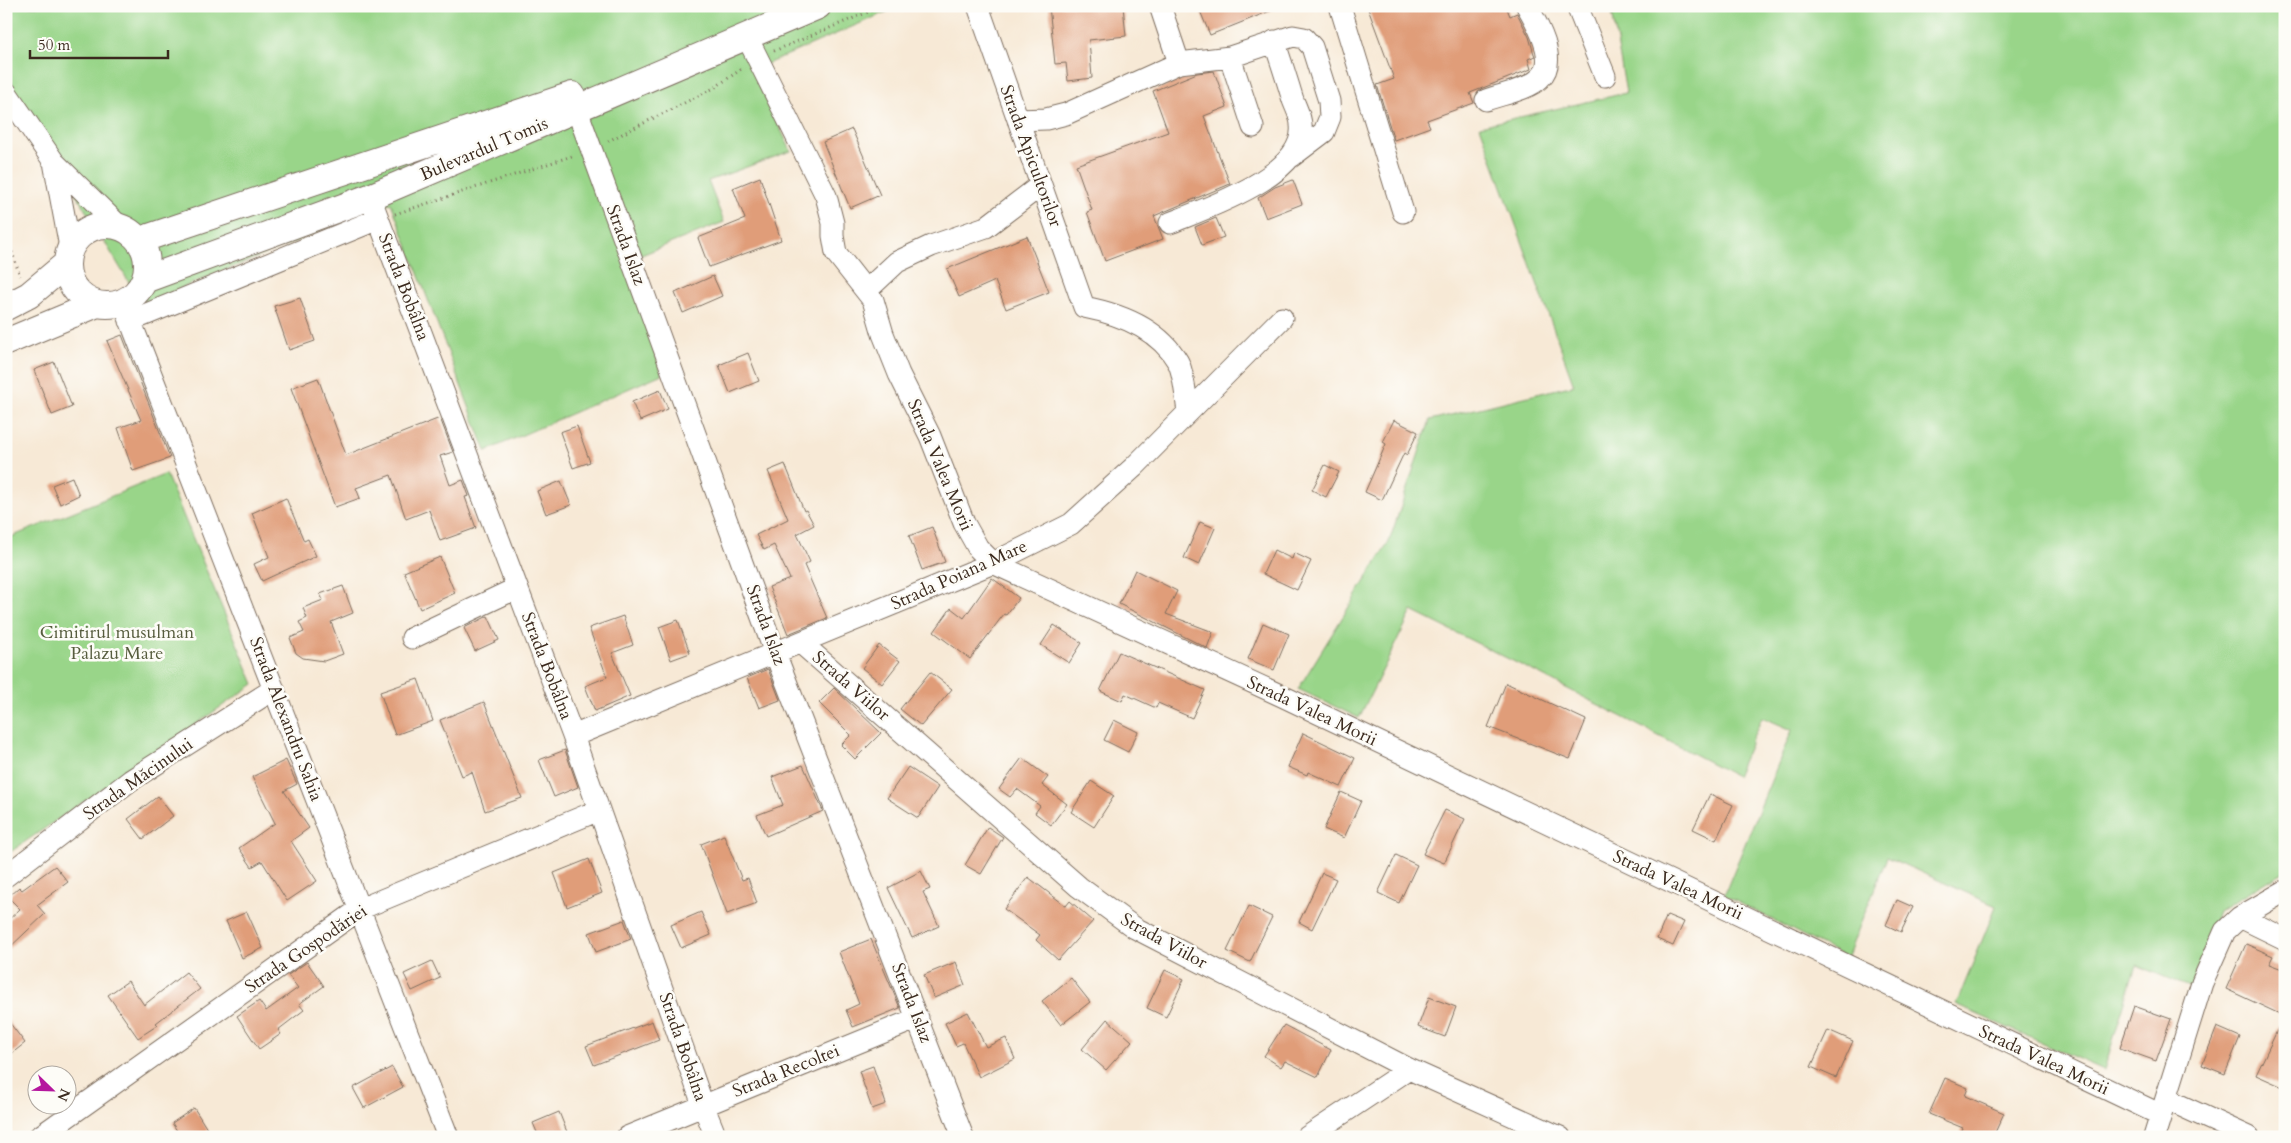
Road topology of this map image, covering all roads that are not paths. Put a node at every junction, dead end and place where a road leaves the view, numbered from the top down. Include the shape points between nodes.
1 (779, 6) edge
2 (818, 6) edge
3 (978, 6) edge
4 (1160, 6) edge
5 (1340, 6) edge
6 (1526, 6) edge
7 (1577, 6) edge
8 (1274, 41) junction
9 (752, 48) junction
10 (1230, 57) junction
11 (1179, 63) junction
12 (1605, 76) dead end
13 (6, 92) edge
14 (1486, 100) dead end
15 (577, 110) junction
16 (1018, 120) junction
17 (1253, 127) dead end
18 (1291, 157) junction
19 (54, 162) junction
20 (1041, 185) junction
21 (374, 208) junction
22 (1403, 212) dead end
23 (1170, 223) dead end
24 (118, 225) junction
25 (140, 240) junction
26 (68, 255) junction
27 (144, 280) junction
28 (866, 290) junction
29 (6, 307) edge
30 (116, 309) junction
31 (1282, 318) dead end
32 (6, 342) edge
33 (1188, 412) junction
34 (993, 563) junction
35 (517, 588) junction
36 (412, 638) dead end
37 (801, 642) junction
38 (775, 653) junction
39 (274, 689) junction
40 (573, 736) junction
41 (599, 810) junction
42 (6, 876) edge
43 (2285, 891) edge
44 (360, 909) junction
45 (2240, 917) junction
46 (2285, 939) edge
47 (918, 1018) junction
48 (1409, 1069) junction
49 (703, 1105) junction
50 (2163, 1107) junction
51 (38, 1137) edge
52 (448, 1137) edge
53 (626, 1137) edge
54 (716, 1137) edge
55 (963, 1137) edge
56 (1307, 1137) edge
57 (1560, 1137) edge
58 (2154, 1137) edge
59 (2249, 1137) edge

1 - 25 main road, Bulevardul Tomis via 576,94
2 - 9 main road, Bulevardul Tomis
3 - 16 street, Strada Apicultorilor
4 - 11 street
5 - 22 street
6 - 14 street via 1546,48 1547,69 1532,84
7 - 12 street
8 - 10 street
8 - 18 street via 1302,126 1299,142
8 - 18 street via 1293,36 1304,38 1312,47 1329,101 1330,117 1324,132
9 - 15 main road, Bulevardul Tomis
9 - 28 street, Strada Valea Morii via 826,196 836,253
10 - 11 street
10 - 17 street
11 - 16 street via 1066,114
13 - 19 street
15 - 21 main road, Bulevardul Tomis
15 - 38 street, Strada Islaz
16 - 20 street, Strada Apicultorilor
18 - 23 street via 1248,190
19 - 24 street
19 - 26 street
20 - 28 street via 986,227 896,262
20 - 33 street, Strada Apicultorilor via 1084,307 1113,313 1156,335 1179,363
21 - 27 main road, Bulevardul Tomis
21 - 30 street
21 - 35 street, Strada Bobâlna
24 - 25 main road
24 - 26 main road via 99,224 82,232
25 - 27 main road via 148,267
26 - 29 main road via 29,296
26 - 30 main road via 70,282 81,296
27 - 30 main road via 136,294
28 - 34 street, Strada Valea Morii via 873,300 883,334 930,436 964,523 978,548
30 - 32 main road
30 - 39 street, Strada Alexandru Sahia
31 - 33 street, Strada Poiana Mare
33 - 34 street, Strada Poiana Mare via 1134,467 1070,524
34 - 37 street, Strada Poiana Mare
34 - 50 street, Strada Valea Morii
35 - 36 street
35 - 40 street, Strada Bobâlna
37 - 38 street, Strada Poiana Mare
37 - 48 street, Strada Viilor via 1079,887 1135,928
38 - 40 street, Strada Poiana Mare
38 - 47 street, Strada Islaz
39 - 42 street, Strada Măcinului via 131,780
39 - 44 street, Strada Alexandru Sahia
40 - 41 street, Strada Bobâlna
41 - 44 street, Strada Gospodăriei
41 - 49 street, Strada Bobâlna
43 - 45 street
44 - 51 street, Strada Gospodăriei
44 - 52 street, Strada Alexandru Sahia
45 - 46 street
45 - 50 street via 2225,932 2202,983
47 - 49 street, Strada Recoltei
47 - 55 street, Strada Islaz
48 - 56 street
48 - 57 street, Strada Viilor
49 - 53 street, Strada Recoltei
49 - 54 street, Strada Bobâlna
50 - 58 street
50 - 59 street, Strada Valea Morii

